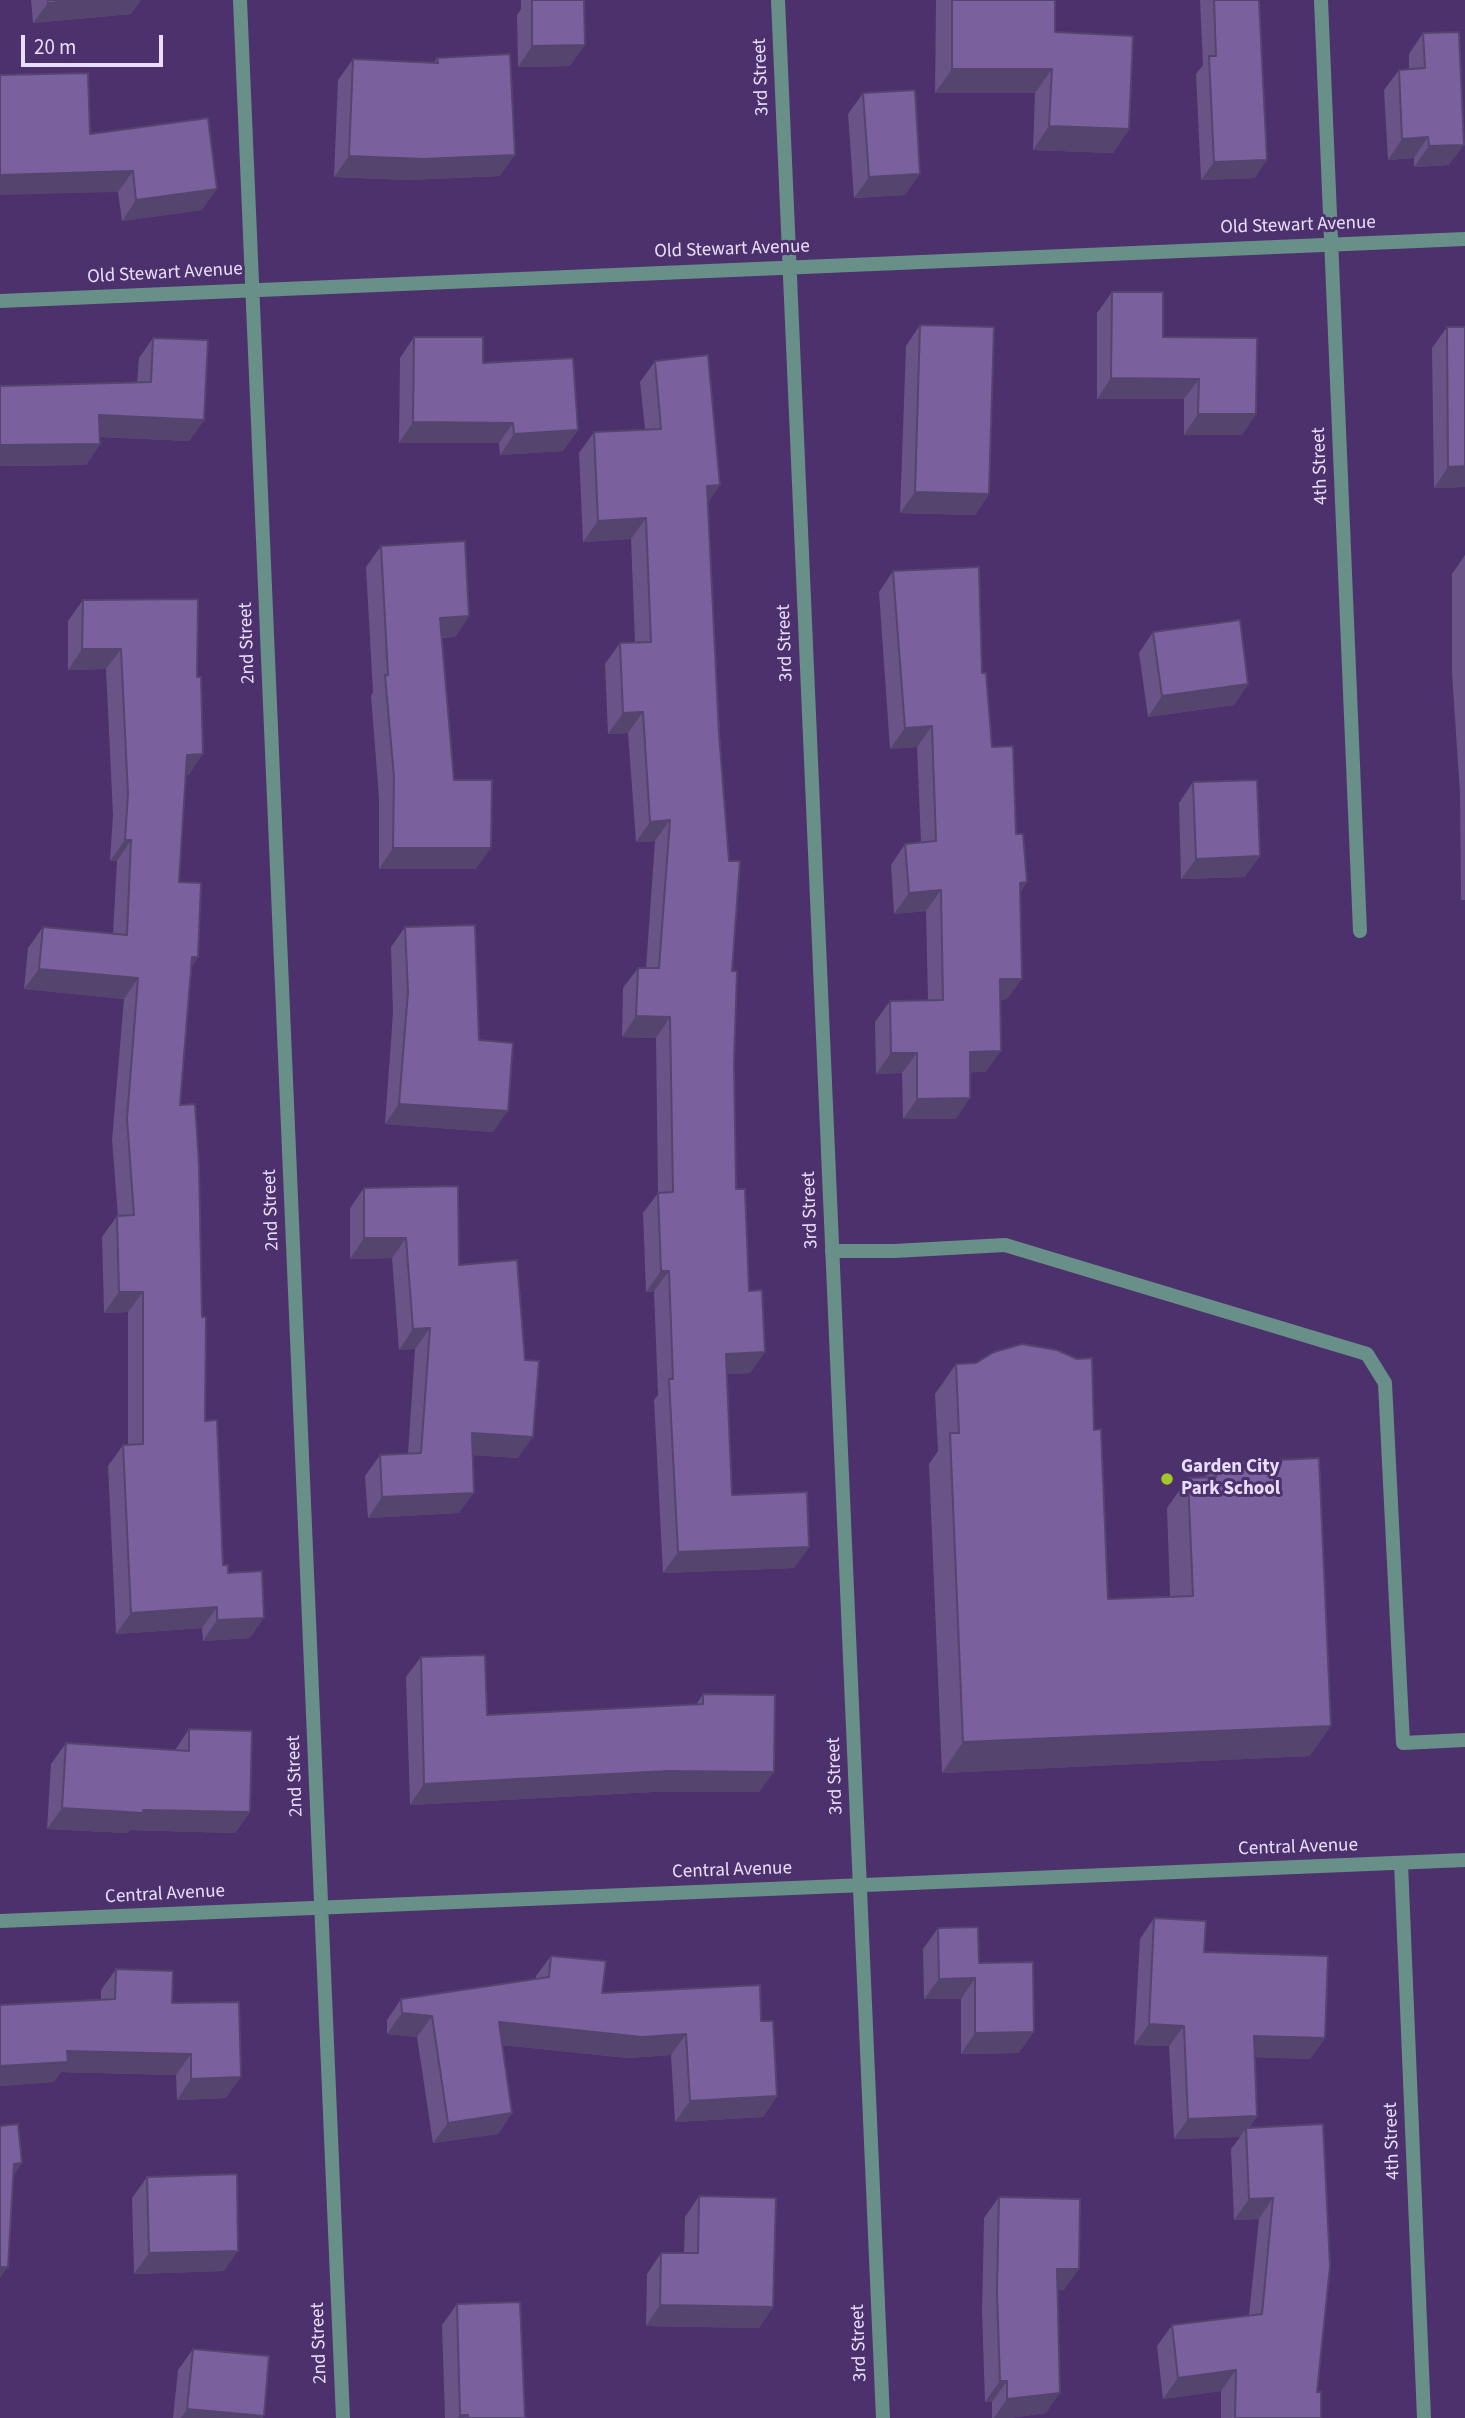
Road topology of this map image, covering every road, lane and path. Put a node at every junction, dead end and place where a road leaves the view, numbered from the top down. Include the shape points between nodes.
1 (240, 0) edge
2 (778, 0) edge
3 (1321, 0) edge
4 (1465, 239) edge
5 (1331, 244) junction
6 (789, 267) junction
7 (252, 289) junction
8 (0, 301) edge
9 (1360, 931) dead end
10 (832, 1251) junction
11 (1465, 1740) edge
12 (1465, 1860) edge
13 (1401, 1863) junction
14 (859, 1885) junction
15 (321, 1907) junction
16 (0, 1921) edge
17 (343, 2418) edge
18 (883, 2418) edge
19 (1424, 2418) edge

1 - 7 street, 2nd Street
2 - 6 street, 3rd Street
3 - 5 street, 4th Street
4 - 5 street, Old Stewart Avenue
5 - 6 street, Old Stewart Avenue
5 - 9 street, 4th Street
6 - 7 street, Old Stewart Avenue
6 - 10 street, 3rd Street
7 - 8 street, Old Stewart Avenue
7 - 15 street, 2nd Street
10 - 11 street via 1005,1245 1367,1354 1385,1383 1403,1744
10 - 14 street, 3rd Street
12 - 13 street, Central Avenue
13 - 14 street, Central Avenue
13 - 19 street, 4th Street
14 - 15 street, Central Avenue
14 - 18 street, 3rd Street
15 - 16 street, Central Avenue
15 - 17 street, 2nd Street

